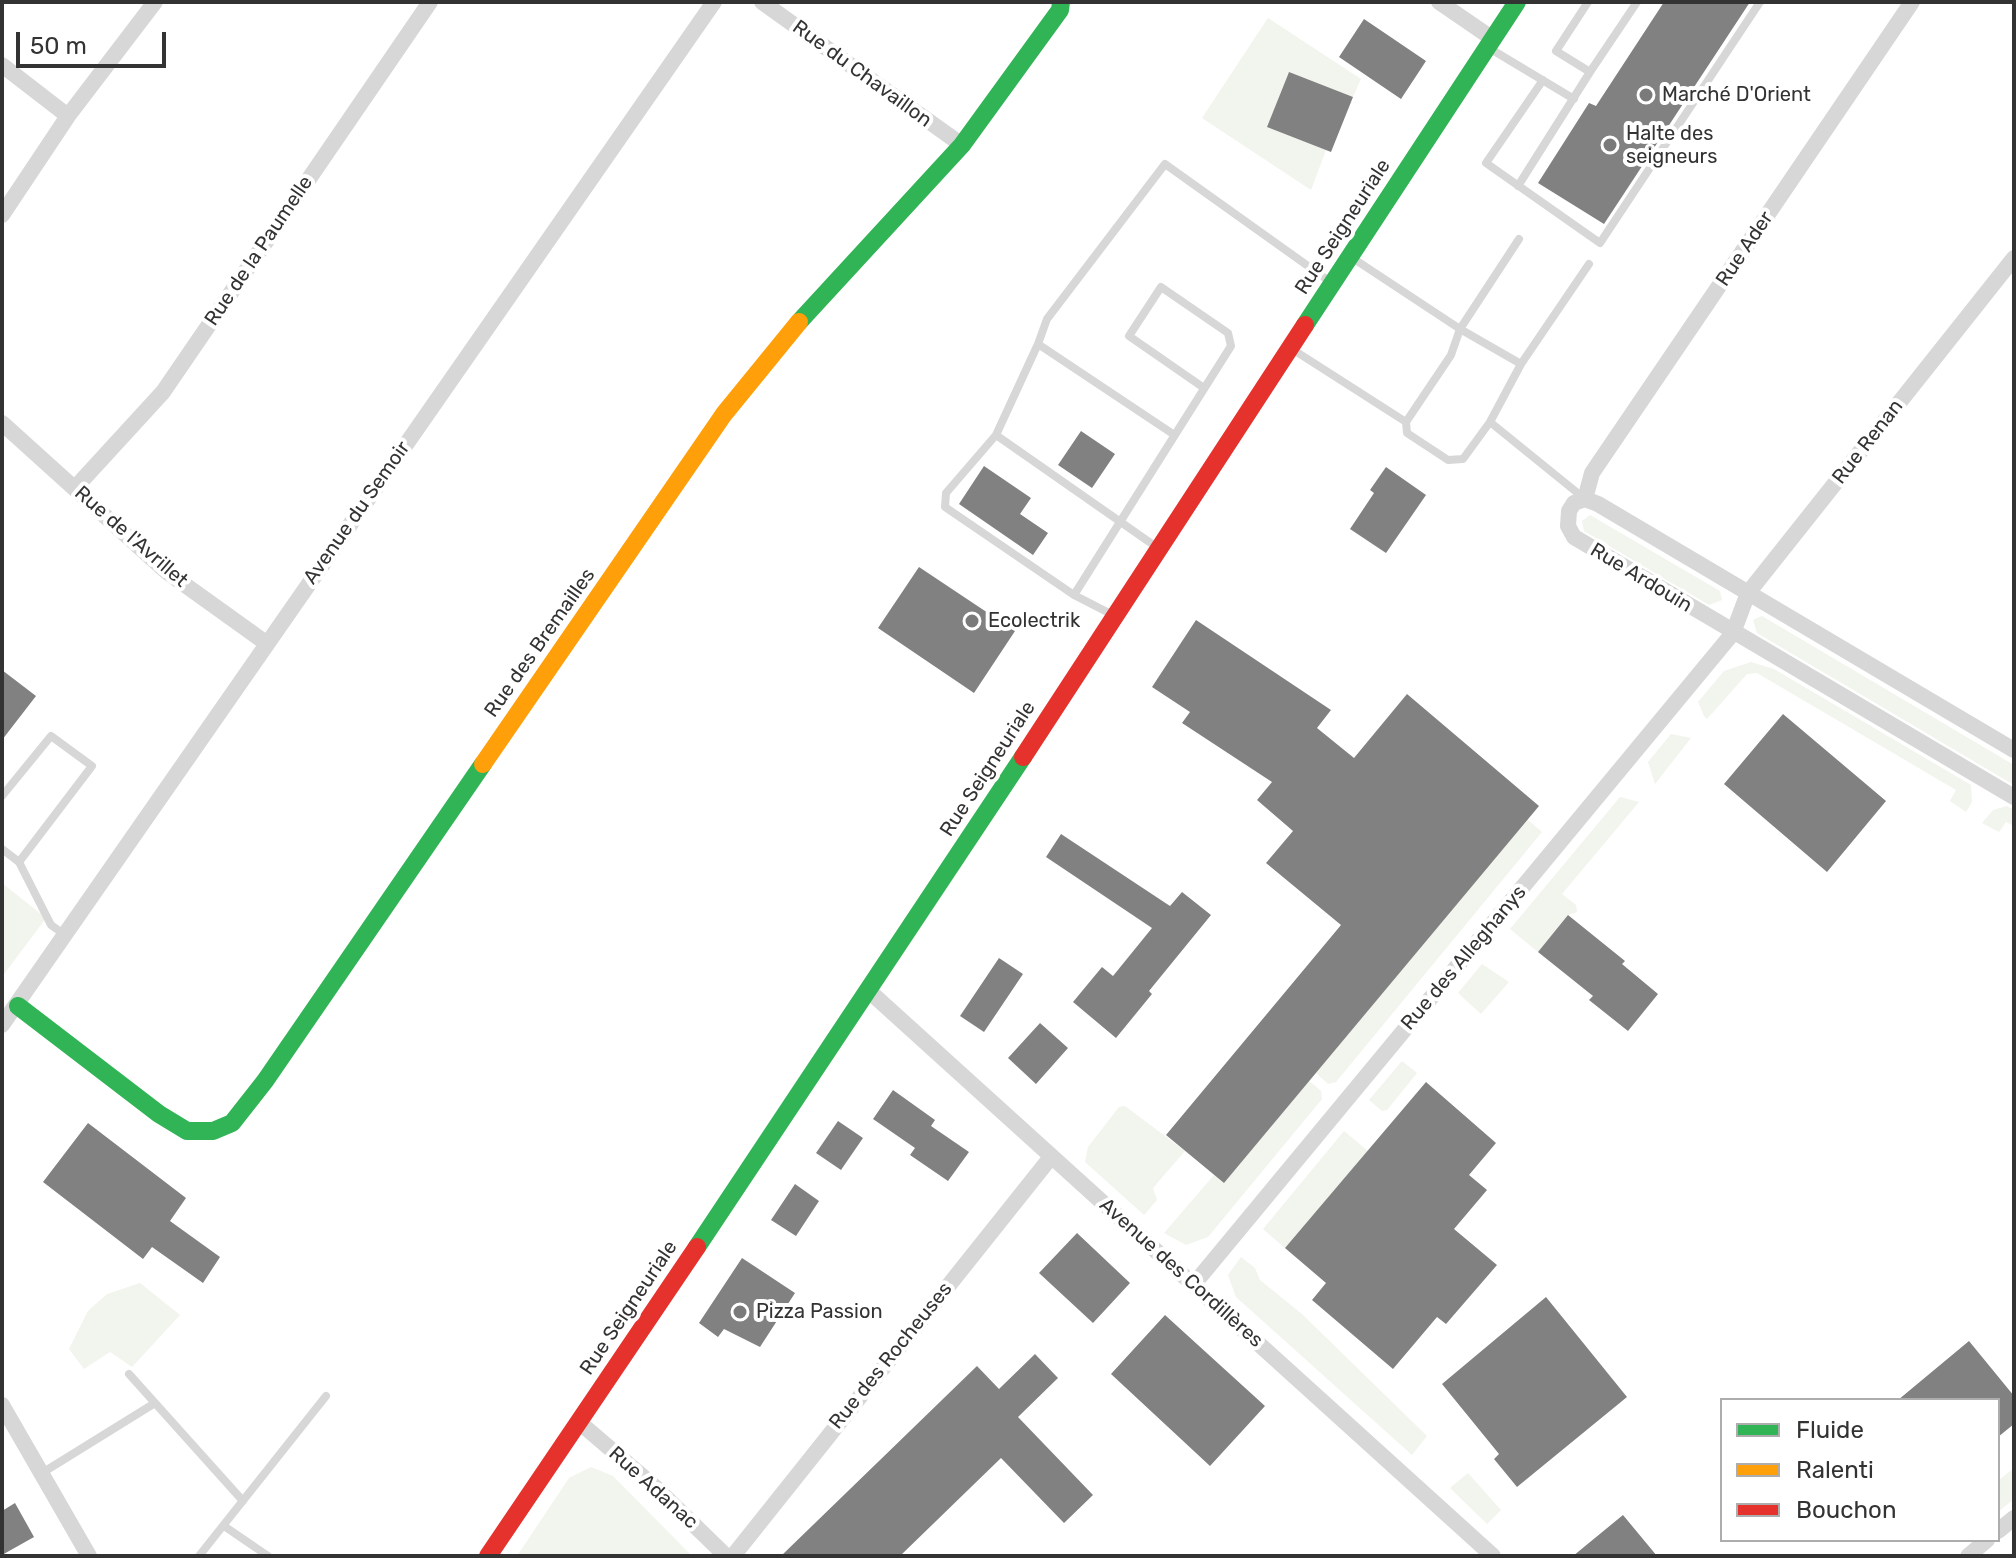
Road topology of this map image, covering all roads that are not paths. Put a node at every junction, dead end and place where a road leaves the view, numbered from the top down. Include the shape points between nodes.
1 (155, 2) edge
2 (430, 2) edge
3 (714, 2) edge
4 (762, 2) edge
5 (1061, 2) edge
6 (1439, 2) edge
7 (1517, 2) edge
8 (1588, 2) edge
9 (1637, 2) edge
10 (1760, 2) edge
11 (1912, 2) edge
12 (1490, 43) junction
13 (2, 65) edge
14 (1590, 72) junction
15 (1543, 80) junction
16 (1574, 99) junction
17 (68, 116) junction
18 (962, 145) junction
19 (1518, 186) junction
20 (2, 215) edge
21 (1519, 239) dead end
22 (1350, 257) junction
23 (2014, 258) edge
24 (1589, 264) dead end
25 (1333, 283) junction
26 (1460, 329) junction
27 (1038, 344) junction
28 (1290, 349) junction
29 (1521, 364) junction
30 (1204, 388) junction
31 (1406, 422) junction
32 (1490, 422) junction
33 (2, 423) edge
34 (1173, 434) junction
35 (996, 435) junction
36 (75, 488) junction
37 (1585, 499) junction
38 (1122, 522) junction
39 (1159, 549) junction
40 (1748, 593) junction
41 (1074, 595) junction
42 (1115, 616) junction
43 (1733, 633) junction
44 (266, 643) junction
45 (2014, 750) edge
46 (2, 796) edge
47 (2014, 797) edge
48 (2, 849) edge
49 (19, 862) junction
50 (65, 936) junction
51 (869, 991) junction
52 (18, 1006) junction
53 (2, 1024) edge
54 (1051, 1157) junction
55 (1194, 1284) junction
56 (129, 1374) dead end
57 (326, 1396) dead end
58 (155, 1403) junction
59 (2, 1405) edge
60 (579, 1422) junction
61 (41, 1474) junction
62 (243, 1501) junction
63 (224, 1526) junction
64 (1985, 1542) edge
65 (205, 1554) edge
66 (89, 1556) edge
67 (268, 1556) edge
68 (488, 1556) edge
69 (726, 1556) edge
70 (733, 1556) edge
71 (1493, 1556) edge
72 (1968, 1556) edge

1 - 17 street
2 - 36 street, Rue de la Paumelle via 163,392
3 - 44 street, Avenue du Semoir
4 - 18 street, Rue du Chavaillon
5 - 18 street, Rue des Bremailles
6 - 12 street
7 - 12 street, Rue Seigneuriale
8 - 14 lane via 1556,51
9 - 14 lane
10 - 19 lane via 1600,243
11 - 37 street, Rue Ader via 1592,473
12 - 15 lane
12 - 22 street, Rue Seigneuriale
13 - 17 street
14 - 16 lane
15 - 16 lane
15 - 19 lane via 1486,163
16 - 19 lane
17 - 20 street
18 - 52 street, Rue des Bremailles via 777,345 733,403 232,1123 213,1131 187,1131
21 - 26 lane
22 - 25 street, Rue Seigneuriale
22 - 26 lane
23 - 40 street, Rue Renan
24 - 29 lane
25 - 27 lane via 1165,164 1047,319
25 - 28 street, Rue Seigneuriale
26 - 29 lane
26 - 31 lane via 1451,355
27 - 34 lane
27 - 35 lane
28 - 31 lane
28 - 39 street, Rue Seigneuriale
29 - 32 lane
30 - 30 lane via 1231,346 1228,333 1161,287 1129,336
30 - 34 lane
31 - 32 lane via 1407,433 1448,460 1463,459
32 - 37 lane
33 - 36 street, Rue de l'Avrillet
34 - 38 lane
35 - 38 lane
35 - 41 lane via 946,493 945,507
36 - 44 street, Rue de l'Avrillet via 167,572
37 - 40 street, Rue Ardouin
37 - 43 street, Rue Ardouin via 1574,503 1567,517 1574,537
38 - 39 lane
38 - 41 lane
39 - 42 street, Rue Seigneuriale
40 - 43 street, Rue Renan
40 - 45 street, Rue Ardouin
41 - 42 lane
42 - 51 street, Rue Seigneuriale
43 - 47 street, Rue Ardouin
43 - 55 street, Rue des Alleghanys
44 - 50 street, Avenue du Semoir
46 - 49 lane via 51,736 92,766
48 - 49 lane
49 - 50 lane via 51,925
50 - 52 street, Avenue du Semoir
51 - 54 street, Avenue des Cordillères
51 - 60 street, Rue Seigneuriale
52 - 53 street, Avenue du Semoir
54 - 55 street, Avenue des Cordillères
54 - 70 street, Rue des Rocheuses
55 - 71 street, Avenue des Cordillères
56 - 58 lane
57 - 62 lane
58 - 61 lane
58 - 62 lane
59 - 61 street
60 - 68 street, Rue Seigneuriale
60 - 69 street, Rue Adanac
61 - 66 street
62 - 63 lane
63 - 65 lane
63 - 67 lane
64 - 72 street

